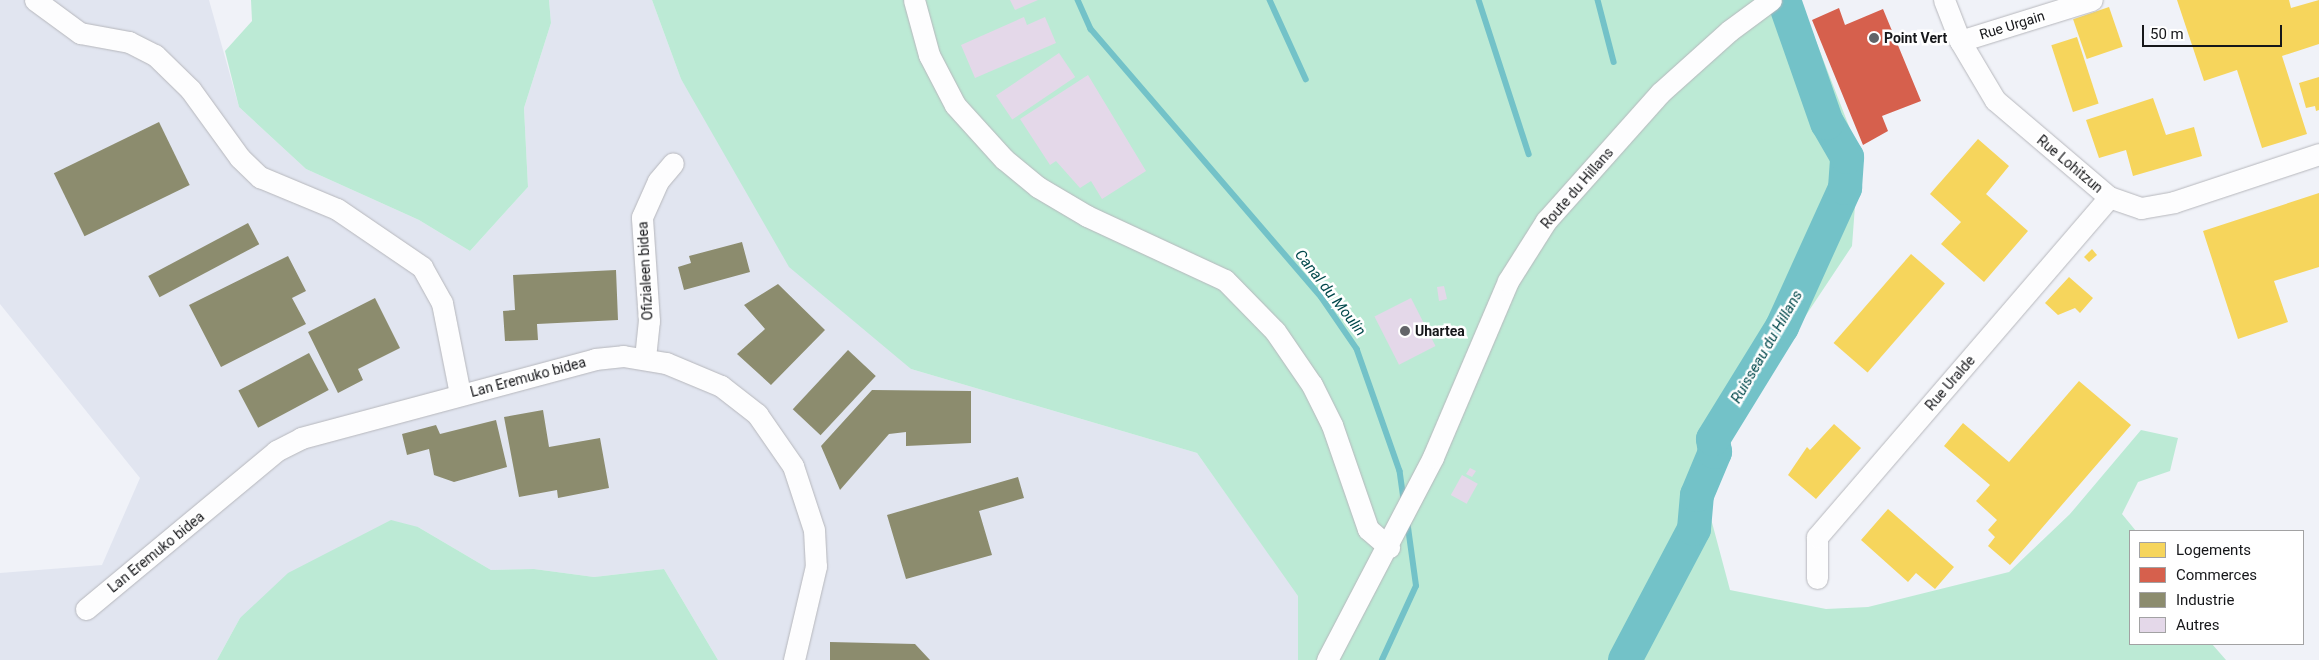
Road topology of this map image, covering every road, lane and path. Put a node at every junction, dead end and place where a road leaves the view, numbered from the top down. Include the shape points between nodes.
1 (35, 0) edge
2 (914, 0) edge
3 (1944, 0) edge
4 (2092, 0) edge
5 (1768, 2) edge
6 (1960, 41) junction
7 (2319, 154) edge
8 (673, 163) dead end
9 (2110, 197) junction
10 (645, 358) junction
11 (460, 394) junction
12 (1389, 547) junction
13 (1817, 578) dead end
14 (86, 609) dead end
15 (794, 660) edge
16 (1327, 660) edge

1 - 11 street via 80,33 129,42 155,55 190,89 240,158 260,177 337,209 422,267 442,303
2 - 12 street via 929,55 955,105 999,154 1038,187 1087,216 1225,280 1275,330 1312,385 1332,425 1368,529
3 - 6 street, Rue Lohitzun
4 - 6 street, Rue Urgain
5 - 12 street, Route du Hillans via 1660,93 1546,221 1508,281
6 - 9 street, Rue Lohitzun via 1994,100
7 - 9 street, Rue Lohitzun via 2174,202 2141,208
8 - 10 street, Ofizialeen bidea via 658,181 642,217 648,320
9 - 13 street, Rue Uralde via 1817,537
10 - 11 street, Lan Eremuko bidea via 595,359
10 - 15 street, Lan Eremuko bidea via 700,374 738,397 773,434 793,466 814,530 816,566
11 - 14 street, Lan Eremuko bidea via 334,427 276,451
12 - 16 street, Route du Hillans

